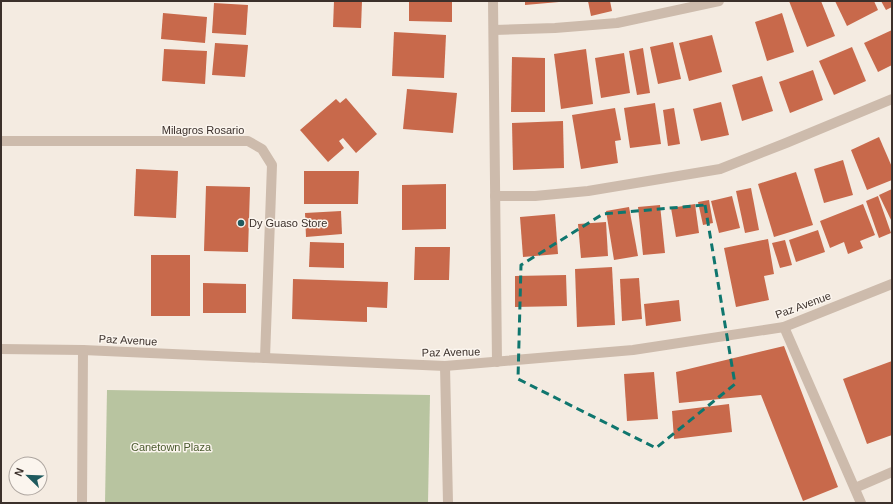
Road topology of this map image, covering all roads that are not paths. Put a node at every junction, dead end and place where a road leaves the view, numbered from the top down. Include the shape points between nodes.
1 (493, 1) edge
2 (719, 1) edge
3 (494, 30) junction
4 (892, 99) edge
5 (1, 141) edge
6 (495, 196) junction
7 (892, 284) edge
8 (784, 327) junction
9 (1, 349) edge
10 (83, 350) junction
11 (265, 358) junction
12 (497, 362) junction
13 (445, 366) junction
14 (892, 472) edge
15 (855, 488) junction
16 (82, 503) edge
17 (448, 503) edge
18 (861, 503) edge

1 - 3 street
2 - 3 street via 617,23
3 - 6 street
4 - 6 street via 720,169 588,191 535,196
5 - 11 street, Milagros Rosario via 248,142 262,149 272,165
6 - 12 street
7 - 8 street, Paz Avenue
8 - 12 street, Paz Avenue via 633,350
8 - 15 street
9 - 10 street, Paz Avenue
10 - 11 street, Paz Avenue
10 - 16 street
11 - 13 street, Paz Avenue
12 - 13 street, Paz Avenue
13 - 17 street
14 - 15 street
15 - 18 street

